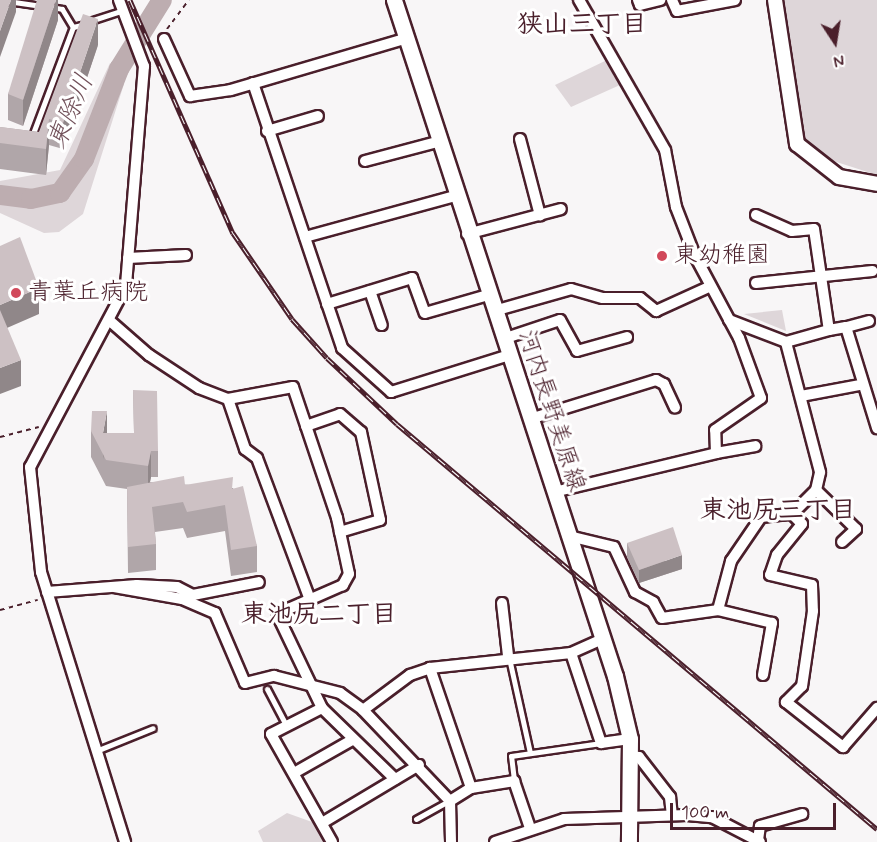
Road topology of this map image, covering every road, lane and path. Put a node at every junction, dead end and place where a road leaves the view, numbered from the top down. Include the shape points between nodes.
1 (0, 0) edge
2 (394, 0) edge
3 (579, 0) edge
4 (638, 0) edge
5 (660, 0) edge
6 (672, 0) edge
7 (735, 0) edge
8 (775, 0) edge
9 (121, 5) edge
10 (74, 27) junction
11 (164, 39) dead end
12 (404, 39) junction
13 (253, 83) junction
14 (318, 116) dead end
15 (267, 131) junction
16 (520, 139) dead end
17 (27, 142) edge
18 (437, 142) junction
19 (365, 161) dead end
20 (877, 184) edge
21 (454, 196) junction
22 (561, 209) dead end
23 (540, 215) junction
24 (756, 215) dead end
25 (467, 234) junction
26 (305, 237) junction
27 (186, 255) dead end
28 (128, 258) junction
29 (872, 271) dead end
30 (820, 278) junction
31 (756, 283) dead end
32 (709, 287) junction
33 (370, 291) junction
34 (488, 295) junction
35 (327, 304) junction
36 (494, 311) junction
37 (729, 320) junction
38 (110, 321) junction
39 (869, 321) dead end
40 (382, 325) dead end
41 (846, 327) junction
42 (829, 330) junction
43 (627, 337) dead end
44 (503, 339) junction
45 (786, 342) junction
46 (509, 355) junction
47 (859, 384) junction
48 (801, 396) junction
49 (228, 399) junction
50 (675, 408) dead end
51 (530, 419) junction
52 (306, 426) junction
53 (50, 428) junction
54 (877, 428) edge
55 (0, 437) edge
56 (755, 446) dead end
57 (716, 453) junction
58 (816, 490) junction
59 (554, 492) junction
60 (792, 514) junction
61 (340, 532) junction
62 (569, 536) junction
63 (842, 542) dead end
64 (259, 582) dead end
65 (114, 587) junction
66 (48, 594) junction
67 (309, 600) junction
68 (502, 603) dead end
69 (0, 610) edge
70 (718, 610) junction
71 (603, 639) junction
72 (571, 653) junction
73 (508, 656) junction
74 (429, 668) junction
75 (763, 675) dead end
76 (312, 688) junction
77 (267, 689) dead end
78 (322, 708) junction
79 (877, 708) edge
80 (363, 710) junction
81 (286, 725) junction
82 (153, 728) dead end
83 (630, 739) junction
84 (352, 740) junction
85 (601, 743) junction
86 (96, 751) junction
87 (530, 753) junction
88 (630, 756) junction
89 (419, 765) junction
90 (294, 773) junction
91 (395, 779) junction
92 (514, 781) junction
93 (471, 788) junction
94 (450, 801) junction
95 (802, 814) dead end
96 (672, 815) junction
97 (630, 817) junction
98 (416, 819) dead end
99 (322, 823) junction
100 (530, 828) junction
101 (754, 839) edge
102 (125, 842) edge
103 (332, 842) edge
104 (451, 842) edge
105 (495, 842) edge
106 (629, 842) edge

1 - 10 lane via 62,9
2 - 12 main road, 河内長野美原線
3 - 32 street via 665,150 676,207
4 - 5 street via 640,5
6 - 7 street via 677,11
8 - 20 street via 797,144 839,177
9 - 10 lane
9 - 28 street via 140,51 143,77
10 - 17 lane
11 - 13 street via 190,96
12 - 13 street
12 - 18 main road, 河内長野美原線
13 - 15 street
14 - 15 street
15 - 26 street
16 - 23 street
18 - 19 street
18 - 21 main road, 河内長野美原線
21 - 25 main road, 河内長野美原線
21 - 26 street
22 - 23 street
23 - 25 street
24 - 30 street via 792,231 814,229
25 - 34 main road, 河内長野美原線
26 - 35 street
27 - 28 street
28 - 38 street via 125,294
29 - 30 street
30 - 31 street
30 - 42 street
32 - 36 street via 656,311 640,298 603,298 571,288
32 - 37 street
33 - 34 street via 412,278 425,313
33 - 35 street
33 - 40 street
34 - 36 main road, 河内長野美原線
35 - 46 street via 342,348 391,392
36 - 44 main road, 河内長野美原線
37 - 45 street
37 - 57 street via 761,398 715,430
38 - 49 street via 148,354
38 - 53 street
39 - 41 street
41 - 42 street
41 - 47 street
42 - 45 street
43 - 44 street via 577,351 560,320
44 - 46 main road, 河内長野美原線
45 - 48 street
46 - 51 main road, 河内長野美原線
47 - 48 street
47 - 54 street
48 - 58 street via 820,472
49 - 52 street via 293,387
49 - 67 street via 244,449 257,458
50 - 51 street via 664,384 656,380
51 - 59 main road, 河内長野美原線
52 - 61 street
52 - 61 street via 340,414 361,432 380,520
53 - 55 path
53 - 66 street via 30,467 39,567
56 - 57 street
57 - 59 street
58 - 60 street
58 - 63 street via 856,529
59 - 62 main road, 河内長野美原線
60 - 70 street via 761,517 731,561
60 - 79 street via 802,524 777,555 770,574 812,585 813,611 802,686 786,702 843,747
61 - 67 street via 349,574 343,585
62 - 70 street via 614,547 635,592 653,602 662,618
62 - 71 main road, 河内長野美原線
64 - 65 street via 193,595 177,587
65 - 66 street
65 - 76 street via 182,599 214,613 245,683 274,676
66 - 69 path
66 - 86 street
67 - 76 street via 276,615
68 - 73 street
70 - 75 street via 772,623
71 - 72 street
71 - 83 main road, 河内長野美原線
72 - 73 street
72 - 85 street
73 - 74 street
73 - 87 lane
74 - 80 street via 411,675
74 - 93 street
76 - 78 street
76 - 80 street via 340,693
77 - 81 lane
78 - 81 street
78 - 84 street
80 - 89 street
81 - 90 street via 272,734
82 - 86 lane
83 - 85 street
83 - 88 main road, 河内長野美原線
84 - 90 street
84 - 91 street
85 - 87 lane
86 - 102 street
87 - 92 lane via 511,756
88 - 96 street via 639,757 665,789
88 - 97 main road, 河内長野美原線
89 - 91 street
89 - 94 street
90 - 99 street
91 - 99 street
92 - 93 street
92 - 100 street
93 - 94 street
94 - 98 lane
94 - 104 street
95 - 101 street via 760,826
96 - 97 street
96 - 101 street via 712,817
97 - 100 street via 564,819
97 - 106 main road, 河内長野美原線
99 - 103 street
100 - 105 street

